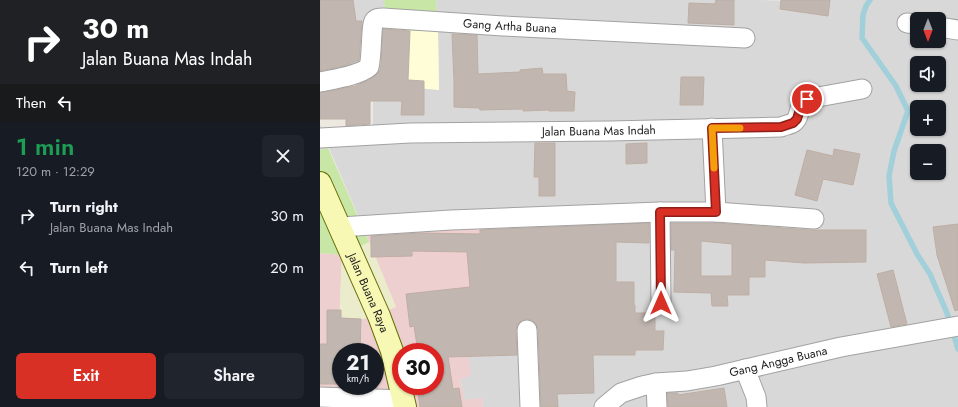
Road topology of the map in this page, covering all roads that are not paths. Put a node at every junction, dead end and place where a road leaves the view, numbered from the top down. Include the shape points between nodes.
1 (946, 28) edge
2 (958, 30) edge
3 (745, 38) dead end
4 (320, 82) edge
5 (862, 89) dead end
6 (712, 128) junction
7 (320, 138) edge
8 (320, 182) edge
9 (660, 212) junction
10 (716, 212) junction
11 (814, 219) dead end
12 (340, 227) junction
13 (661, 303) dead end
14 (958, 326) edge
15 (527, 330) dead end
16 (745, 369) junction
17 (656, 383) junction
18 (320, 397) edge
19 (404, 404) edge
20 (530, 407) edge
21 (604, 407) edge
22 (658, 407) edge
23 (758, 407) edge

1 - 2 street
3 - 4 street, Gang Artha Buana via 383,18 376,19 373,23 369,67
5 - 6 street, Jalan Buana Mas Indah via 807,99 802,103 797,119 781,127
6 - 7 street, Jalan Buana Mas Indah via 410,133
6 - 10 street
8 - 12 street, Jalan Buana Raya
9 - 10 street
9 - 12 street
9 - 13 street
10 - 11 street
12 - 19 street, Jalan Buana Raya via 392,351
14 - 16 street, Gang Angga Buana via 841,347
15 - 20 street
16 - 17 street, Gang Angga Buana via 687,381
16 - 23 street
17 - 21 street, Gang Angga Buana via 621,393
17 - 22 street
18 - 19 street

